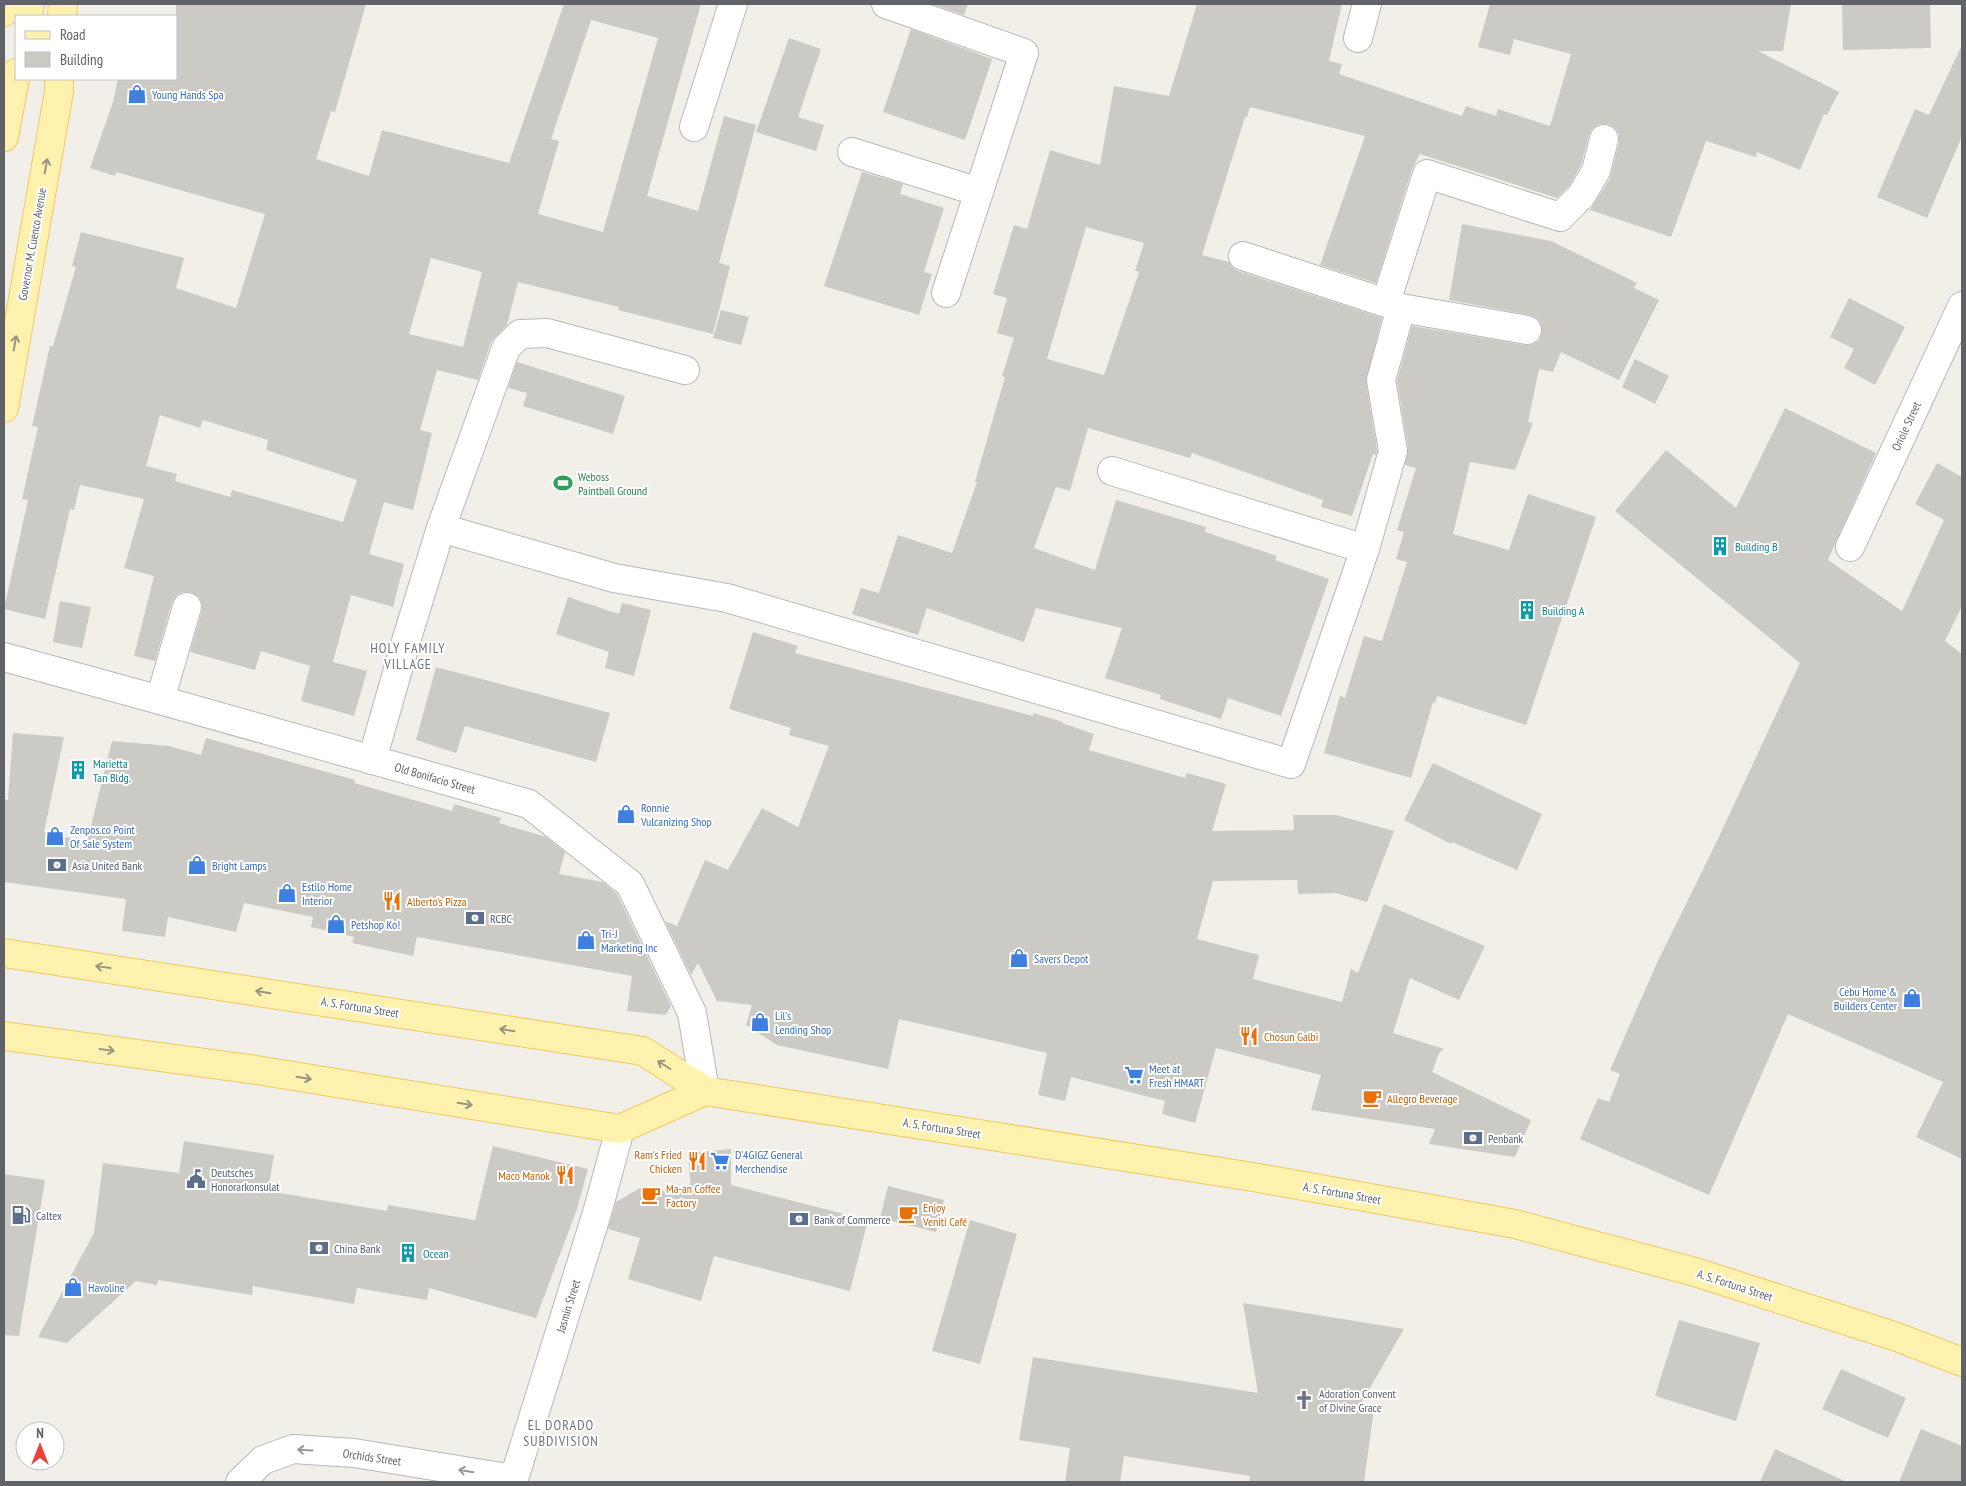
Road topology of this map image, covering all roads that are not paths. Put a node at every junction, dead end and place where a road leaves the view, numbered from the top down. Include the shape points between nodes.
1 (6, 4) edge
2 (733, 4) edge
3 (886, 4) edge
4 (1367, 4) edge
5 (4, 12) edge
6 (1358, 38) dead end
7 (15, 78) edge
8 (59, 80) edge
9 (694, 126) dead end
10 (4, 132) edge
11 (1604, 139) dead end
12 (852, 152) dead end
13 (979, 192) junction
14 (1244, 256) dead end
15 (946, 293) dead end
16 (1393, 305) junction
17 (1962, 306) edge
18 (1527, 330) dead end
19 (685, 370) dead end
20 (4, 408) edge
21 (1112, 471) dead end
22 (441, 528) junction
23 (1850, 547) dead end
24 (1365, 549) junction
25 (187, 607) dead end
26 (4, 657) edge
27 (160, 700) junction
28 (372, 760) junction
29 (4, 953) edge
30 (4, 1036) edge
31 (58, 1044) junction
32 (4, 1056) edge
33 (705, 1091) junction
34 (620, 1129) junction
35 (1962, 1362) edge
36 (514, 1481) edge
37 (240, 1482) edge

1 - 5 main road
2 - 9 street
3 - 13 street via 1024,52
4 - 6 street
7 - 10 main road
20 -> 8 main road, Governor M. Cuenco Avenue
11 - 16 street via 1596,171 1581,196 1560,217 1427,174
12 - 13 street
13 - 15 street
14 - 16 street
16 - 18 street
16 - 24 street via 1381,380 1393,451
17 - 23 street, Oriole Street
19 - 22 street via 547,332 520,334 506,348
21 - 24 street
22 - 24 street via 614,578 727,598 1291,764
22 - 28 street
25 - 27 street
26 - 27 street, Old Bonifacio Street
27 - 28 street, Old Bonifacio Street
28 - 33 street, Old Bonifacio Street via 529,804 630,884 692,1013
33 -> 29 main road, A. S. Fortuna Street via 643,1051
30 - 31 main road
31 - 32 main road
31 -> 34 main road via 256,1070
33 - 34 main road
33 - 35 main road, A. S. Fortuna Street via 1253,1177 1515,1224 1696,1272 1897,1337
34 - 36 street, Jasmin Street
36 -> 37 street, Orchids Street via 354,1453 293,1449 263,1460

